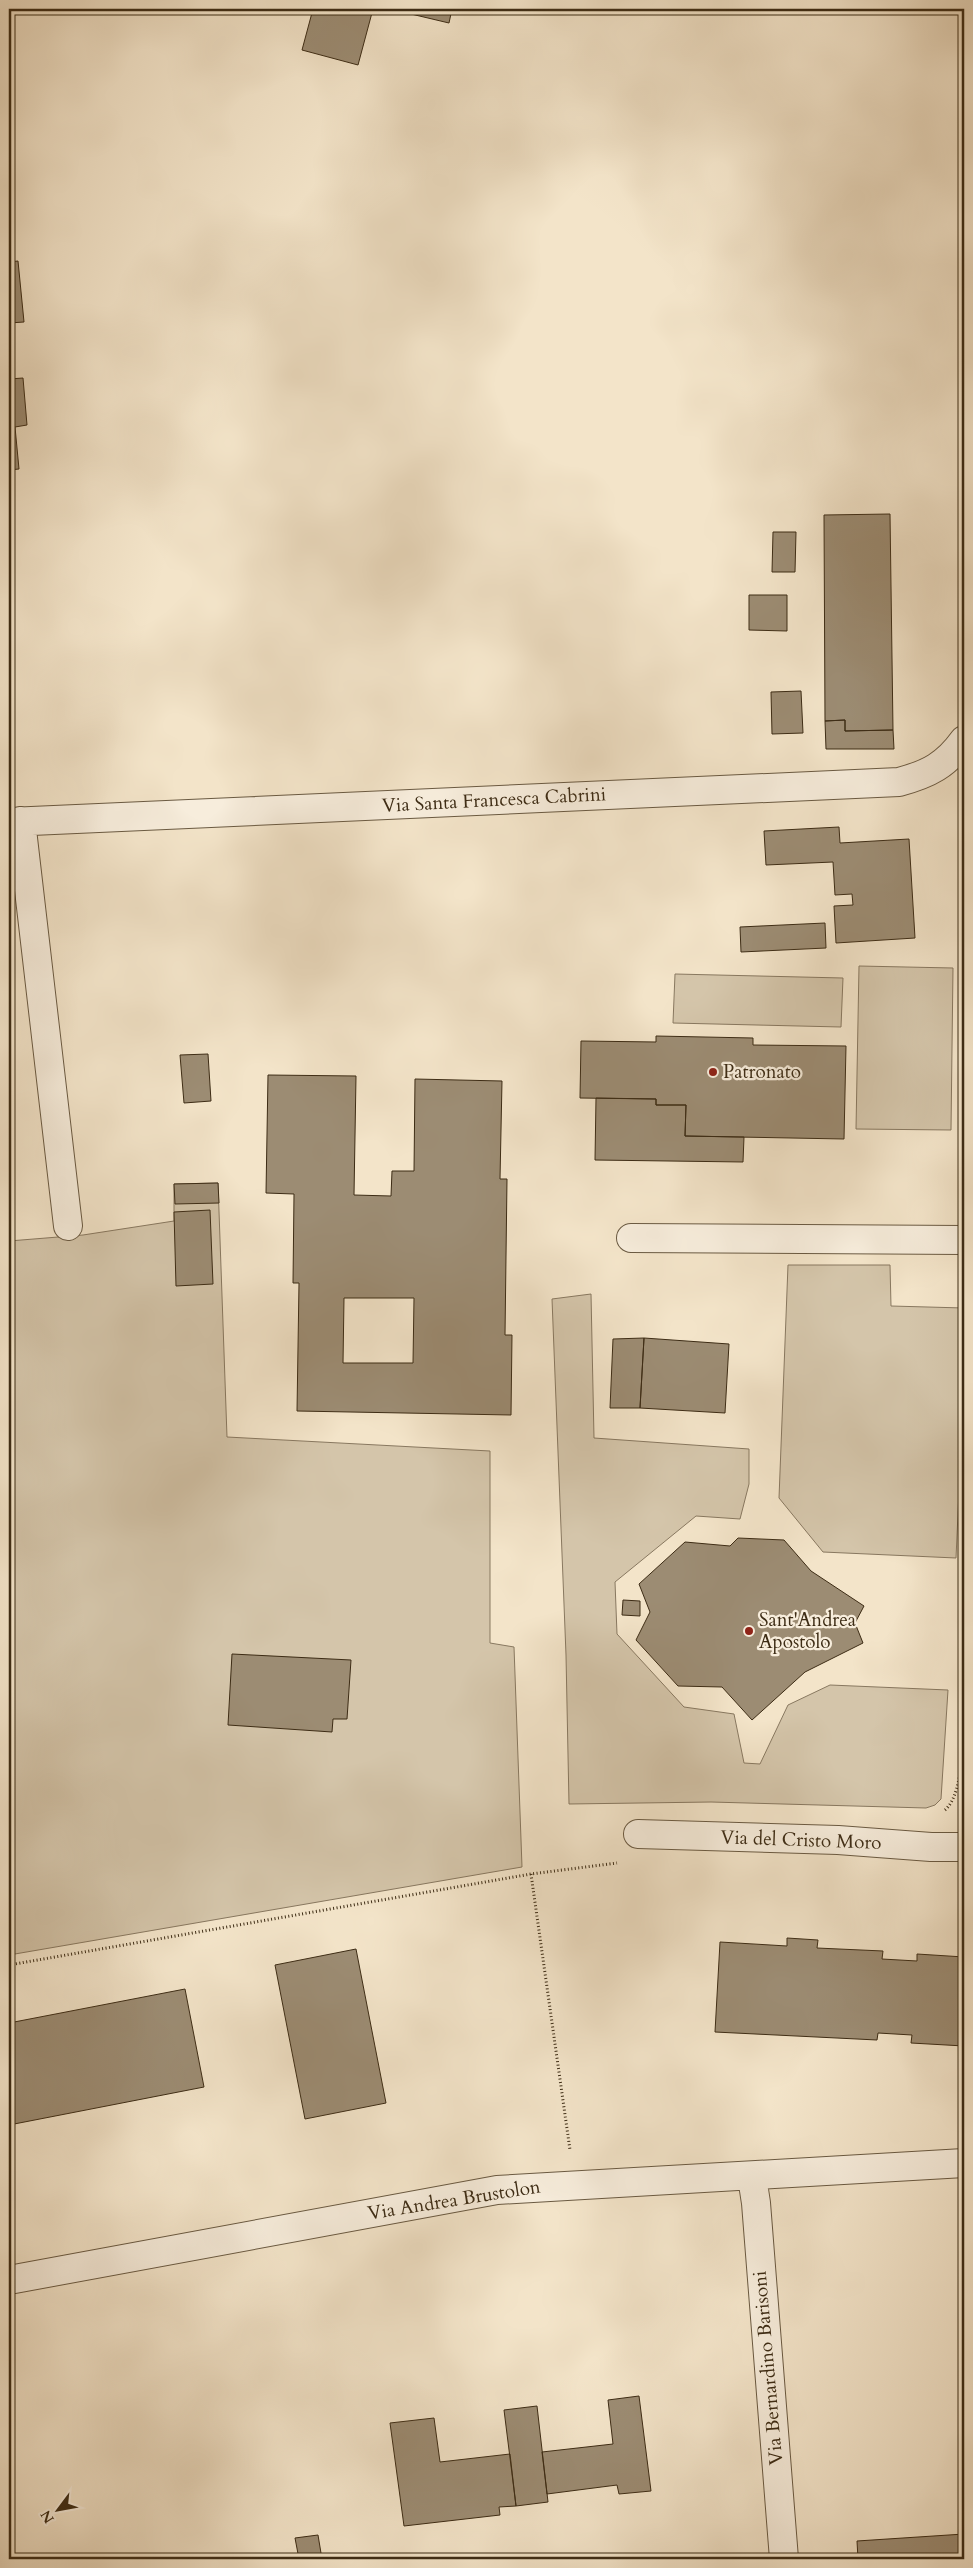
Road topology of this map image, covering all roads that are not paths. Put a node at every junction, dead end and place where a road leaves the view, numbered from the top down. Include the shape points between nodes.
1 (964, 740) edge
2 (15, 822) edge
3 (68, 1226) dead end
4 (631, 1238) dead end
5 (964, 1240) edge
6 (638, 1834) dead end
7 (964, 1847) edge
8 (964, 2163) edge
9 (752, 2177) junction
10 (9, 2280) edge
11 (784, 2559) edge

1 - 2 street, Via Santa Francesca Cabrini via 952,756 925,775 899,782
2 - 3 street
4 - 5 street
6 - 7 street, Via del Cristo Moro
8 - 9 street, Via Andrea Brustolon
9 - 10 street, Via Andrea Brustolon via 679,2178 497,2190
9 - 11 street, Via Bernardino Barisoni

